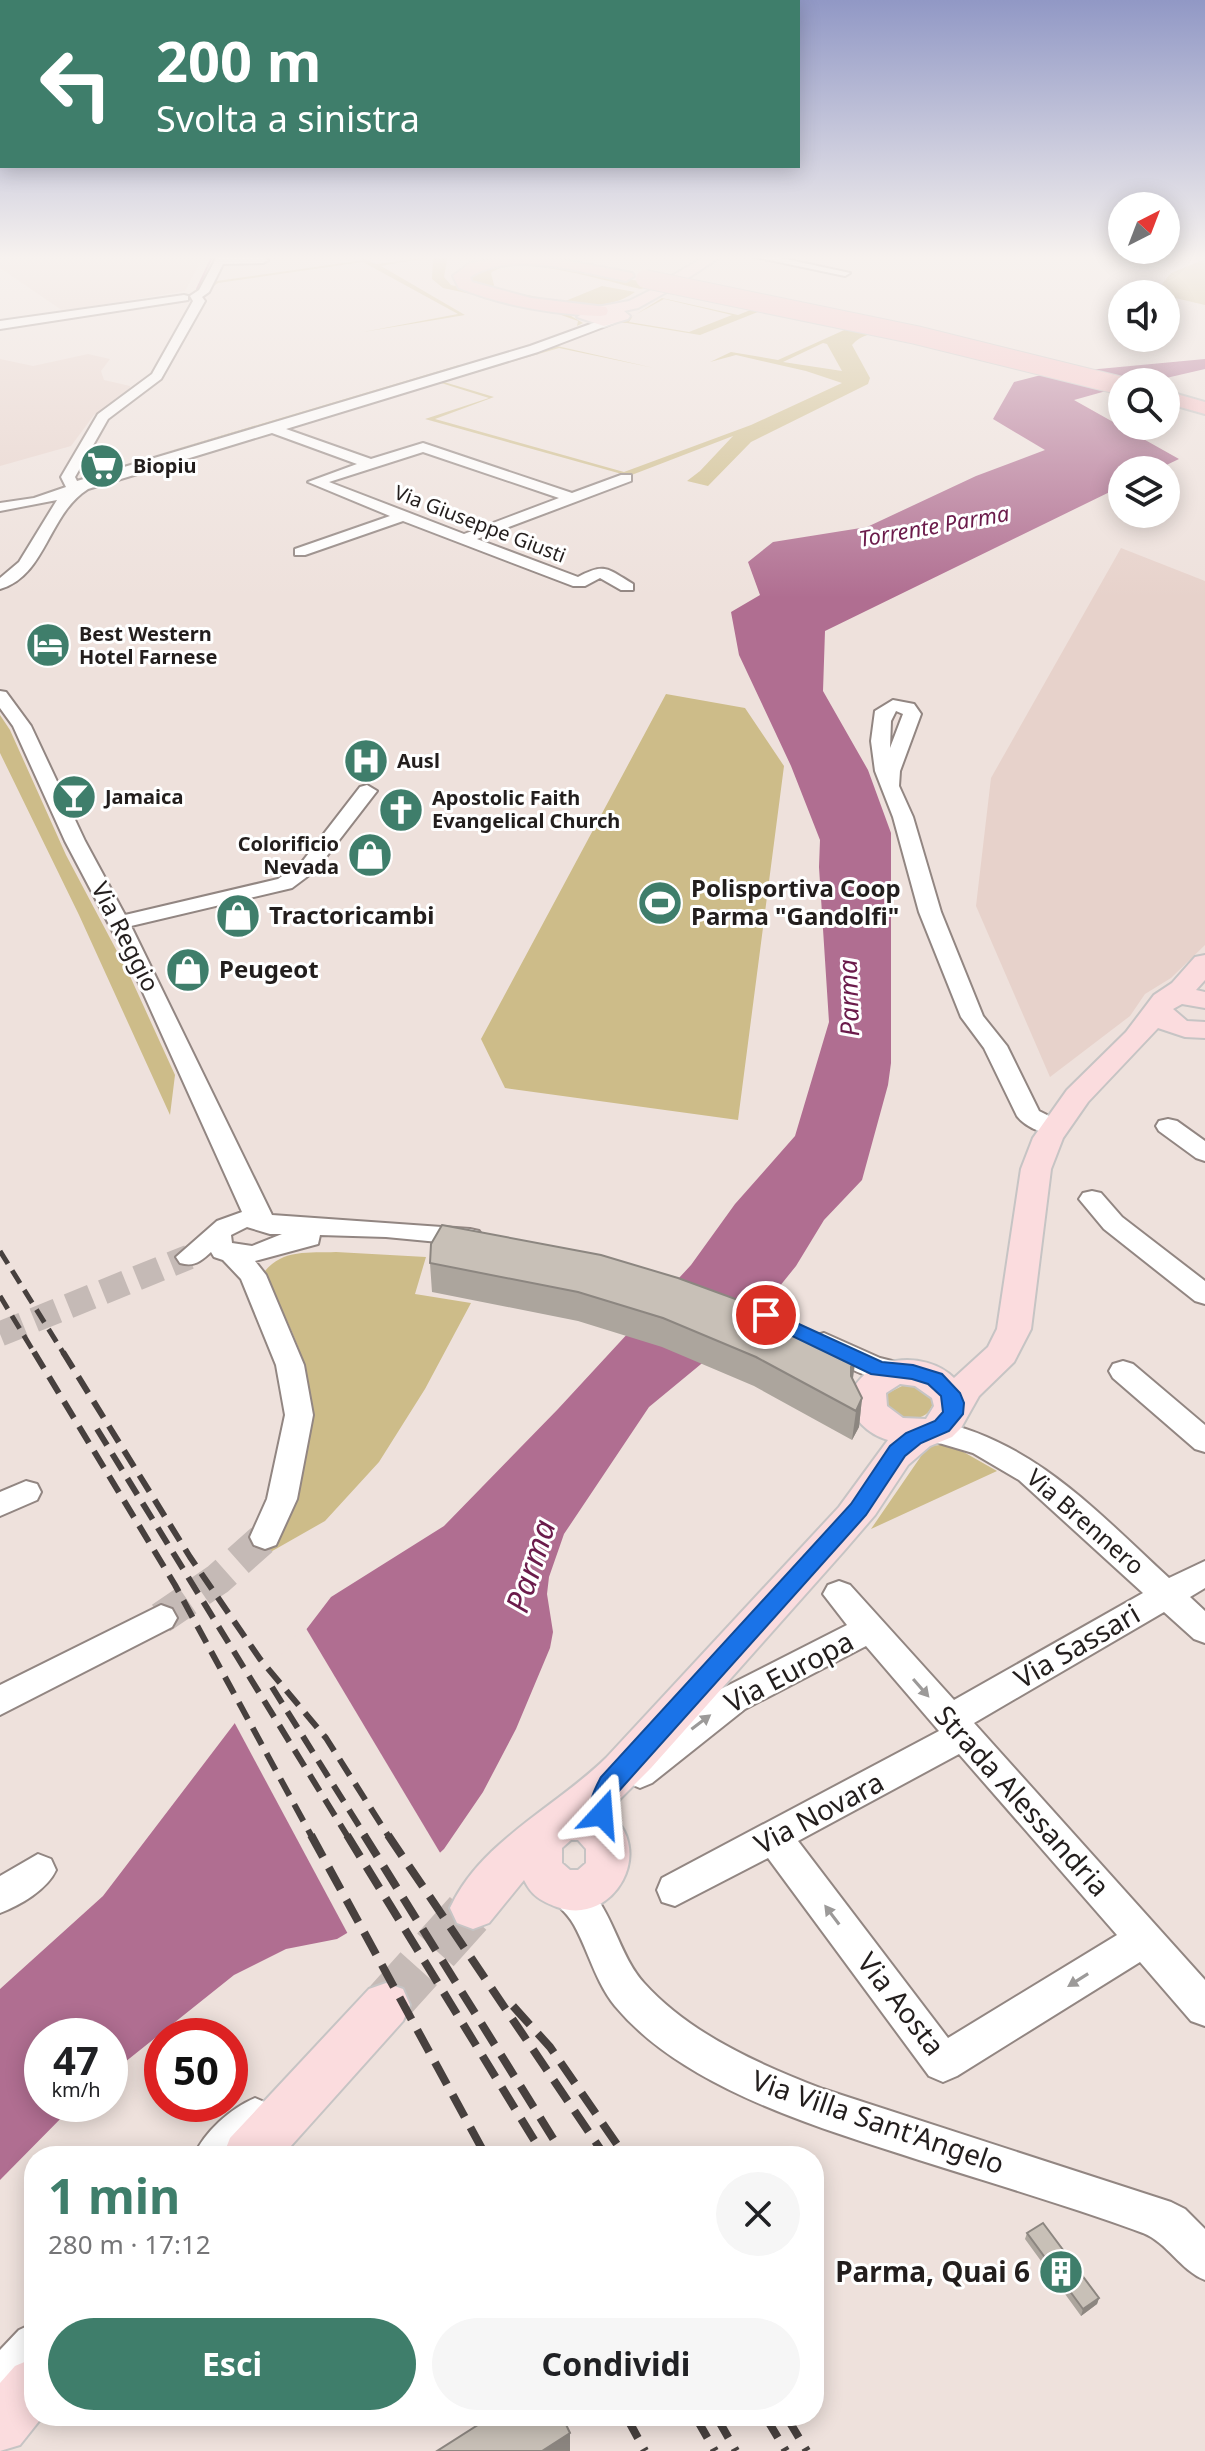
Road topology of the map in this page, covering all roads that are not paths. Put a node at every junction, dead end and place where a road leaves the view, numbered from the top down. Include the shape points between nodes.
1 (160, 369) edge
2 (461, 369) edge
3 (1062, 369) edge
4 (1108, 380) edge
5 (1180, 399) edge
6 (1205, 405) edge
7 (277, 426) junction
8 (376, 462) junction
9 (626, 478) dead end
10 (76, 489) junction
11 (572, 498) junction
12 (0, 510) edge
13 (403, 516) junction
14 (463, 539) junction
15 (38, 540) junction
16 (300, 552) dead end
17 (6, 582) edge
18 (627, 587) dead end
19 (0, 604) edge
20 (0, 696) edge
21 (367, 791) dead end
22 (890, 791) dead end
23 (119, 923) junction
24 (1205, 963) edge
25 (1205, 1000) edge
26 (1164, 1003) junction
27 (1200, 1032) edge
28 (1136, 1038) junction
29 (1168, 1126) dead end
30 (1054, 1128) junction
31 (1205, 1153) edge
32 (242, 1183) junction
33 (1092, 1199) dead end
34 (263, 1221) junction
35 (239, 1249) junction
36 (1205, 1295) edge
37 (1015, 1307) junction
38 (802, 1338) edge
39 (1123, 1371) dead end
40 (880, 1382) junction
41 (943, 1420) junction
42 (1205, 1441) edge
43 (876, 1479) junction
44 (265, 1537) tunnel mouth
45 (1205, 1573) edge
46 (839, 1594) dead end
47 (1166, 1595) junction
48 (161, 1618) tunnel mouth
49 (870, 1629) junction
50 (1205, 1630) edge
51 (0, 1701) edge
52 (956, 1728) junction
53 (607, 1827) junction
54 (551, 1830) junction
55 (774, 1837) junction
56 (38, 1870) dead end
57 (560, 1887) junction
58 (675, 1890) dead end
59 (0, 1896) edge
60 (595, 1926) junction
61 (1144, 1939) junction
62 (1205, 2008) edge
63 (374, 2017) joint
64 (225, 2146) edge
65 (257, 2146) edge
66 (1205, 2259) edge
67 (24, 2356) edge
68 (0, 2383) edge
69 (24, 2397) edge
70 (24, 2424) edge
71 (0, 2425) edge
72 (3, 2451) edge

1 - 10 street via 105,414 93,431 68,477
2 - 7 street
3 - 4 highway, bridge
5 - 6 highway
7 - 8 street
7 - 10 street
8 - 11 street via 423,447
8 - 13 street, Via Giuseppe Giusti via 315,482
9 - 11 street
10 - 12 street
10 - 15 street via 57,507
11 - 14 street
12 - 15 street via 36,518
13 - 14 street, Via Giuseppe Giusti
13 - 16 street
14 - 18 street, Via Giuseppe Giusti via 579,583 600,571
15 - 17 street via 18,576
17 - 19 street
20 - 23 street, Via Reggio via 22,726
21 - 23 street via 309,866 285,884
22 - 30 street via 970,1014 995,1046 1029,1116
23 - 32 street, Via Reggio
24 - 26 main road
25 - 26 main road via 1187,996
26 - 27 main road via 1164,1019
26 - 28 main road
27 - 28 main road via 1165,1028
28 - 30 main road via 1082,1089
29 - 31 street
30 - 37 main road via 1036,1169
32 - 34 street, Via Reggio
32 - 35 street via 237,1202
33 - 36 street via 1113,1223
34 - 35 street via 238,1220
34 - 35 street, Via Reggio via 274,1235
34 - 35 street via 386,1229 497,1246 324,1238
35 - 44 street, Via Reggio via 290,1365 299,1415 282,1499
37 - 40 main road via 977,1361 951,1374
37 - 41 main road via 1006,1347 965,1388
38 - 40 street
39 - 42 street
40 - 41 main road via 946,1388 952,1398
40 - 41 main road via 882,1423 899,1431
40 - 43 main road via 882,1443
41 - 43 main road via 904,1444
41 - 47 street, Via Brennero via 961,1437 996,1451 1050,1488
43 - 53 main road via 859,1510
45 - 47 street, Via Sassari
46 - 49 street, Strada Alessandria
47 - 50 street, Via Brennero
47 - 52 street, Via Sassari
48 - 51 street
49 -> 52 street, Strada Alessandria
53 -> 49 street, Via Europa via 617,1793 721,1707
52 - 55 street, Via Novara
52 - 61 street, Strada Alessandria
53 - 54 main road via 600,1832 570,1823
53 - 57 main road, Via Europa via 594,1884
53 - 60 street
54 - 57 main road via 537,1857 544,1876
54 - 57 main road, Via Europa via 502,1872 478,1902 509,1883
55 - 58 street, Via Novara
61 -> 55 street, Via Aosta via 943,2063
56 - 59 street
57 - 60 street, Via Villa Sant'Angelo via 578,1900
60 - 66 street, Via Villa Sant'Angelo via 609,1963 638,2003 676,2035 734,2071 835,2114 1156,2217
61 - 62 street, Strada Alessandria
63 - 64 street
63 - 65 main road
67 - 68 street
69 - 71 main road
70 - 72 main road

